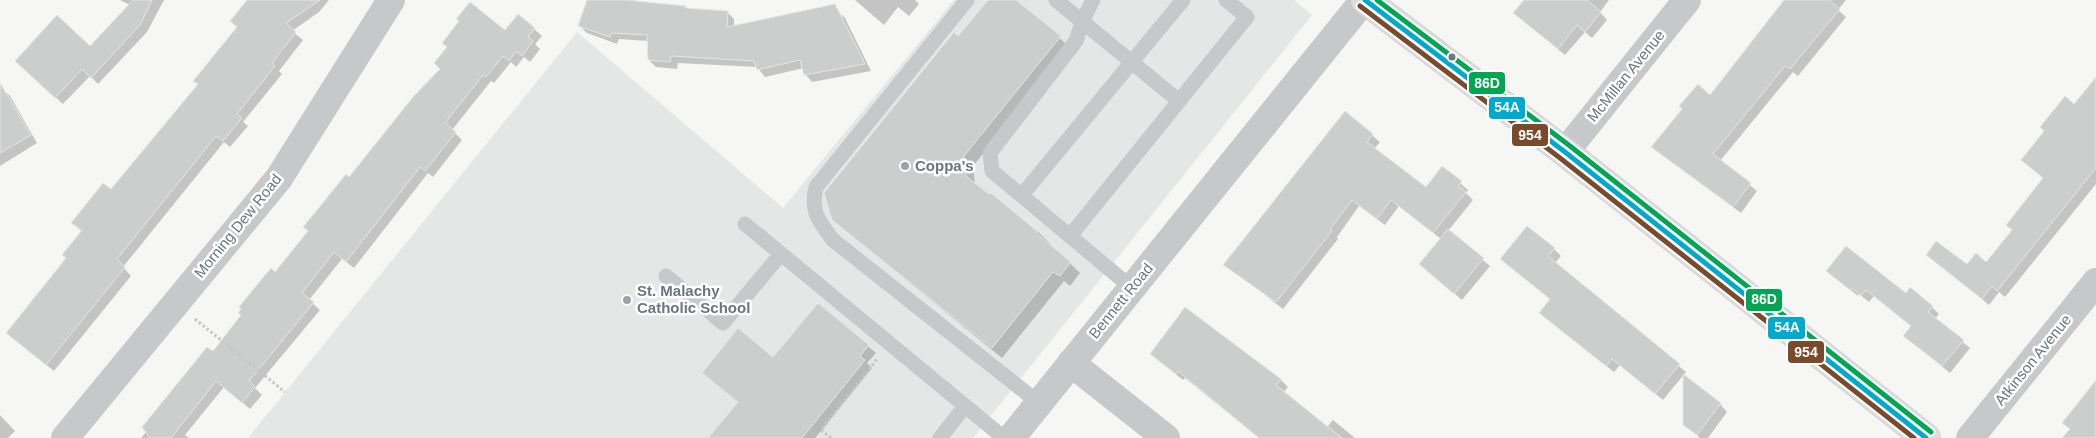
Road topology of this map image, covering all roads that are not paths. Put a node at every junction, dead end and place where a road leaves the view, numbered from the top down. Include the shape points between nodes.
1 (391, 0) edge
2 (967, 0) edge
3 (1056, 0) edge
4 (1093, 0) edge
5 (1183, 0) edge
6 (1226, 0) edge
7 (1365, 0) edge
8 (1688, 0) edge
9 (1082, 22) junction
10 (1132, 62) junction
11 (1179, 101) junction
12 (1565, 152) junction
13 (1022, 195) junction
14 (745, 224) dead end
15 (1070, 236) junction
16 (781, 254) junction
17 (666, 276) dead end
18 (2096, 282) edge
19 (1132, 288) junction
20 (1071, 363) junction
21 (1039, 403) junction
22 (965, 406) junction
23 (65, 438) edge
24 (940, 438) edge
25 (1004, 438) edge
26 (1011, 438) edge
27 (1166, 438) edge
28 (1926, 438) edge
29 (1970, 438) edge

1 - 23 street, Morning Dew Road via 279,178
2 - 21 lane via 816,187 812,202 818,220 833,240
3 - 9 lane
4 - 9 lane
5 - 10 lane
6 - 11 lane via 1247,17
7 - 12 main road
7 - 19 street, Bennett Road
8 - 12 street, McMillan Avenue
9 - 10 lane
9 - 13 lane via 1076,41 990,153 992,171
10 - 11 lane
10 - 13 lane
11 - 15 lane
12 - 28 main road
13 - 15 lane
14 - 16 lane
15 - 19 lane
16 - 17 lane via 723,323
16 - 22 lane
18 - 29 street, Atkinson Avenue
19 - 20 street, Bennett Road
20 - 21 street, Bennett Road
20 - 27 street
21 - 26 street, Bennett Road
22 - 24 lane
22 - 25 lane

